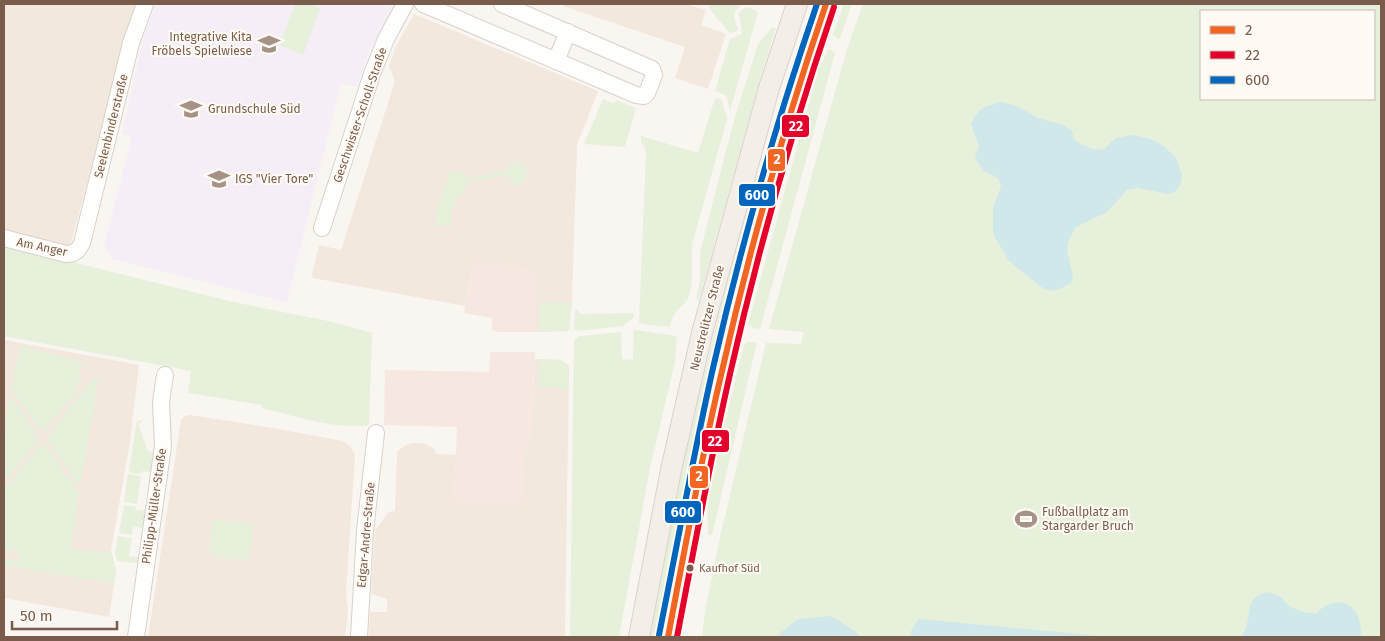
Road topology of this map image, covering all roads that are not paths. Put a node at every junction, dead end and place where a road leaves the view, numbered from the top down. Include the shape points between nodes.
1 (145, 4) edge
2 (405, 4) edge
3 (423, 4) edge
4 (502, 4) edge
5 (797, 4) edge
6 (821, 5) edge
7 (455, 10) edge
8 (568, 32) junction
9 (556, 61) junction
10 (322, 228) dead end
11 (4, 238) edge
12 (79, 250) joint
13 (165, 375) dead end
14 (376, 433) dead end
15 (136, 637) edge
16 (359, 637) edge
17 (639, 637) edge
18 (668, 637) edge

1 - 12 street, Seelenbinderstraße via 131,43
2 - 10 street, Geschwister-Scholl-Straße via 372,74
3 - 7 street
4 - 8 street
5 - 17 main road, Neustrelitzer Straße via 769,88 702,332
6 - 18 main road, Neustrelitzer Straße via 735,311
7 - 9 street
8 - 9 street
8 - 9 street via 652,69 654,74 647,93 636,95
11 - 12 street, Am Anger via 66,254
13 - 15 street, Philipp-Müller-Straße via 161,402 163,446
14 - 16 street, Edgar-Andre-Straße via 365,531

